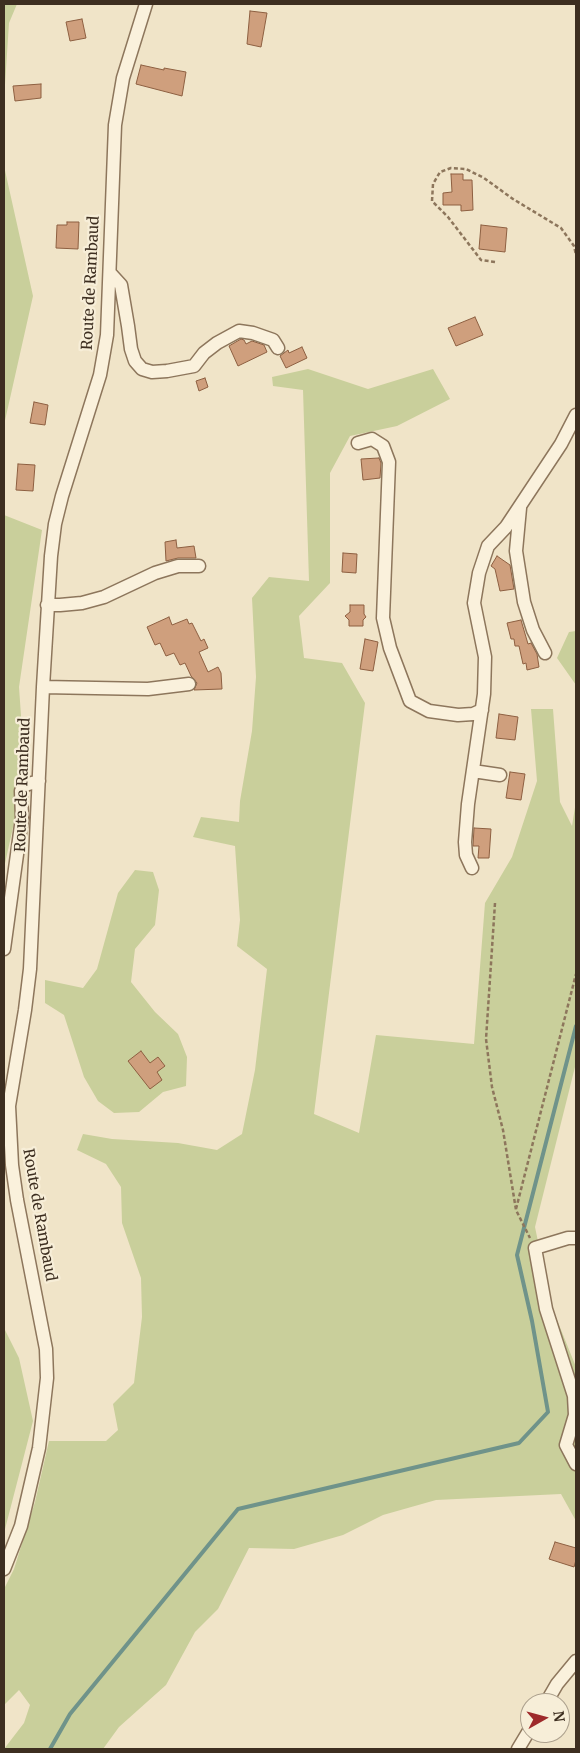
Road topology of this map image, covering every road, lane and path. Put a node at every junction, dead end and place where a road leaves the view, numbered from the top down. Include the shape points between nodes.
1 (146, 4) edge
2 (576, 255) edge
3 (495, 262) dead end
4 (110, 273) junction
5 (278, 348) dead end
6 (576, 415) edge
7 (358, 444) dead end
8 (520, 505) junction
9 (199, 566) dead end
10 (47, 605) junction
11 (545, 653) dead end
12 (189, 684) dead end
13 (43, 687) junction
14 (482, 710) junction
15 (473, 771) junction
16 (500, 775) dead end
17 (39, 781) junction
18 (472, 868) dead end
19 (495, 903) dead end
20 (4, 949) edge
21 (576, 974) edge
22 (516, 1210) junction
23 (528, 1234) dead end
24 (576, 1238) edge
25 (576, 1464) edge
26 (4, 1569) edge
27 (576, 1660) edge
28 (552, 1693) edge

1 - 4 street, Route de Rambaud via 118,102 113,152
2 - 3 path via 574,246 561,228 484,178 466,169 451,168 440,172 433,184 432,201 448,216 482,260
4 - 5 street via 121,285 130,349 142,369 152,372 194,366 217,343 239,332 273,340
4 - 10 street, Route de Rambaud via 107,335 100,375 55,524
6 - 8 street via 561,444
7 - 14 street via 372,439 382,446 389,462 383,618 390,648 410,701 429,711 458,715
8 - 11 street via 516,551 524,602
8 - 14 street via 488,546 479,573 474,603 485,657
9 - 10 street via 178,566 155,573 96,599
10 - 13 street, Route de Rambaud
12 - 13 street via 148,689
13 - 17 street, Route de Rambaud
14 - 15 street
15 - 16 street
15 - 18 street via 465,842
17 - 20 street via 25,785 21,791 22,818
17 - 26 street, Route de Rambaud via 30,969 9,1106 12,1165 46,1349 47,1378 39,1448 21,1526
19 - 22 path via 486,1039
21 - 22 path
22 - 23 path
24 - 25 street via 535,1248 546,1309 574,1396 575,1415 566,1445
27 - 28 street

